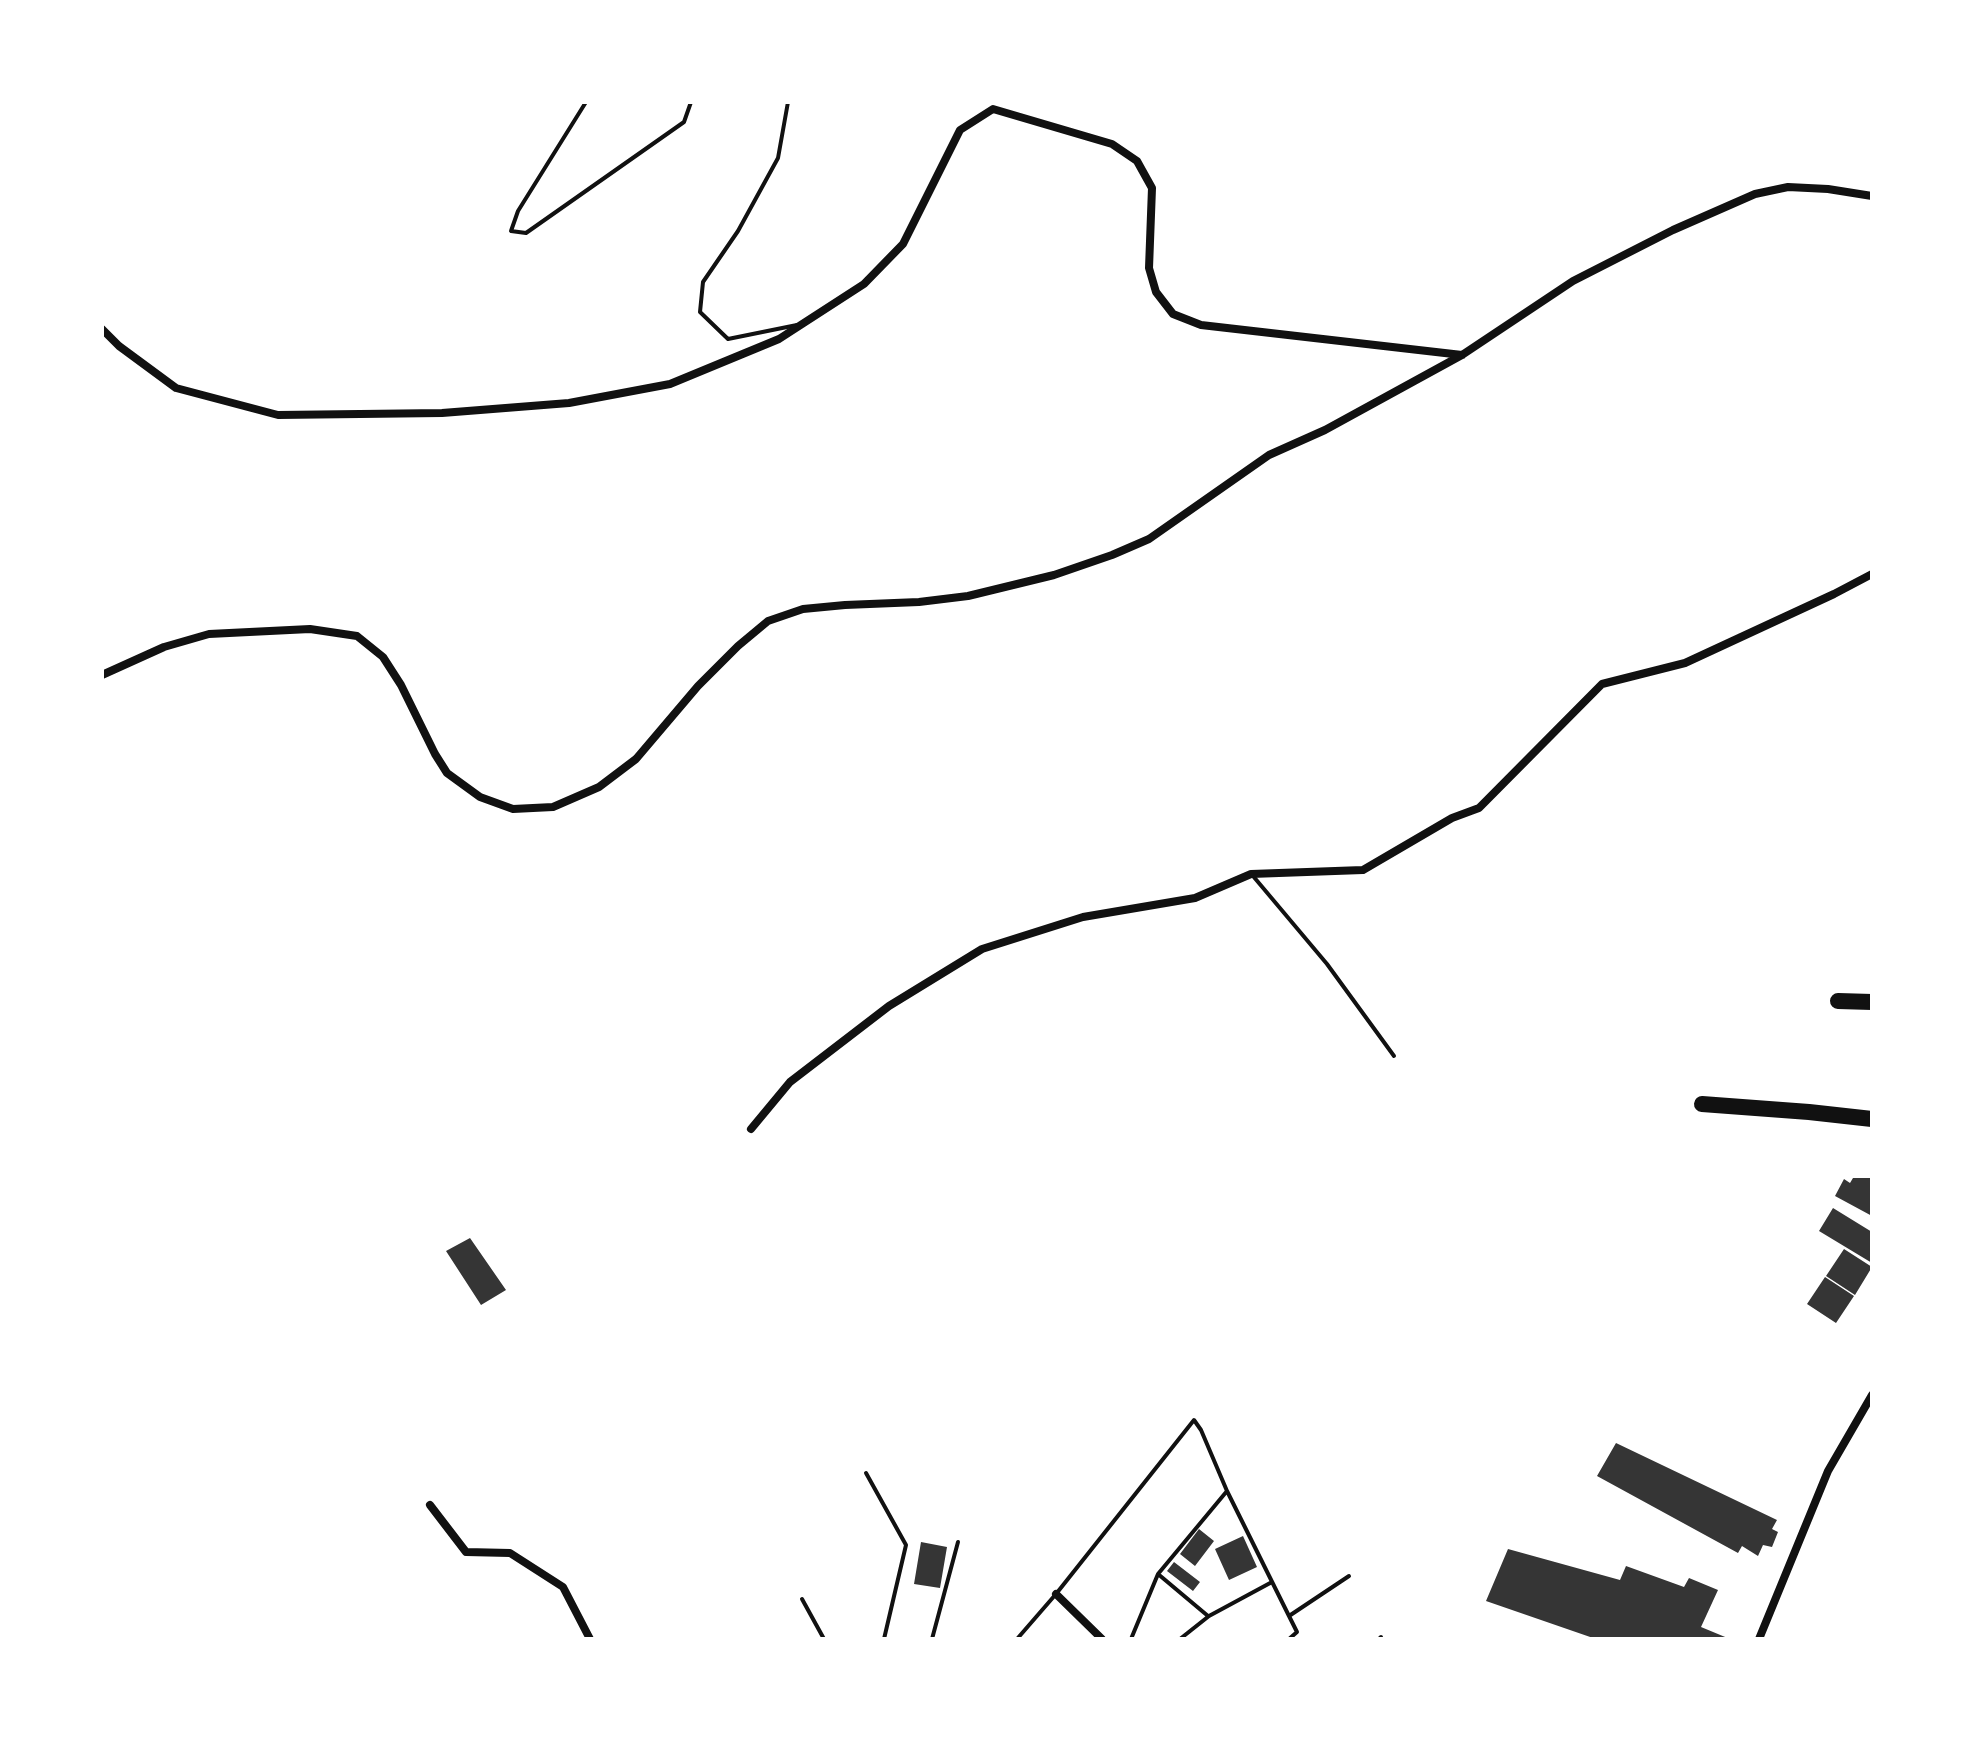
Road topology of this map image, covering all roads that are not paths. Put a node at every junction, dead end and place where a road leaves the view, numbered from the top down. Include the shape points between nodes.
1 (586, 102) edge
2 (691, 102) edge
3 (788, 102) edge
4 (1872, 196) edge
5 (804, 323) junction
6 (102, 329) edge
7 (1462, 355) junction
8 (1872, 574) edge
9 (102, 675) edge
10 (1251, 874) junction
11 (1838, 1001) dead end
12 (1872, 1002) edge
13 (1394, 1056) dead end
14 (1702, 1104) dead end
15 (1872, 1119) edge
16 (751, 1129) dead end
17 (1872, 1395) edge
18 (866, 1473) dead end
19 (1227, 1491) junction
20 (430, 1505) dead end
21 (958, 1542) dead end
22 (1158, 1574) junction
23 (1349, 1576) dead end
24 (1272, 1582) junction
25 (1056, 1594) junction
26 (802, 1599) dead end
27 (1209, 1616) junction
28 (1289, 1616) junction
29 (590, 1639) edge
30 (824, 1639) edge
31 (884, 1639) edge
32 (932, 1639) edge
33 (1017, 1639) edge
34 (1102, 1639) edge
35 (1131, 1639) edge
36 (1180, 1639) edge
37 (1289, 1639) edge
38 (1759, 1639) edge

1 - 2 lane via 518,211 511,231 526,233 684,122
3 - 5 lane via 778,158 703,282 700,312 728,339
4 - 7 street via 1788,187 1755,194 1573,281
5 - 6 street via 779,339 670,384 569,403 442,413 278,415 176,388
5 - 7 street via 864,284 903,244 960,130 993,109 1112,144 1137,161 1152,188 1149,268 1156,292 1173,314 1201,325
7 - 9 street via 1269,455 1149,539 1112,555 968,596 803,609 768,621 698,686 636,759 599,787 553,807 513,809 480,797 447,773 383,657 357,636 310,629 209,634
8 - 10 street via 1685,663 1602,684 1479,808 1363,870
10 - 13 lane via 1327,964
10 - 16 street via 1195,898 1083,917 982,949 889,1006 790,1082
11 - 12 highway
14 - 15 highway
17 - 38 street via 1828,1471
18 - 31 lane via 906,1545
19 - 22 lane
19 - 24 lane
19 - 25 lane via 1194,1420
20 - 29 street via 466,1552 510,1553 563,1587
21 - 32 lane
22 - 27 lane
22 - 35 lane
23 - 28 lane
24 - 27 lane
24 - 28 lane
25 - 33 lane
25 - 34 street
26 - 30 lane
27 - 36 lane
28 - 37 lane via 1297,1632

